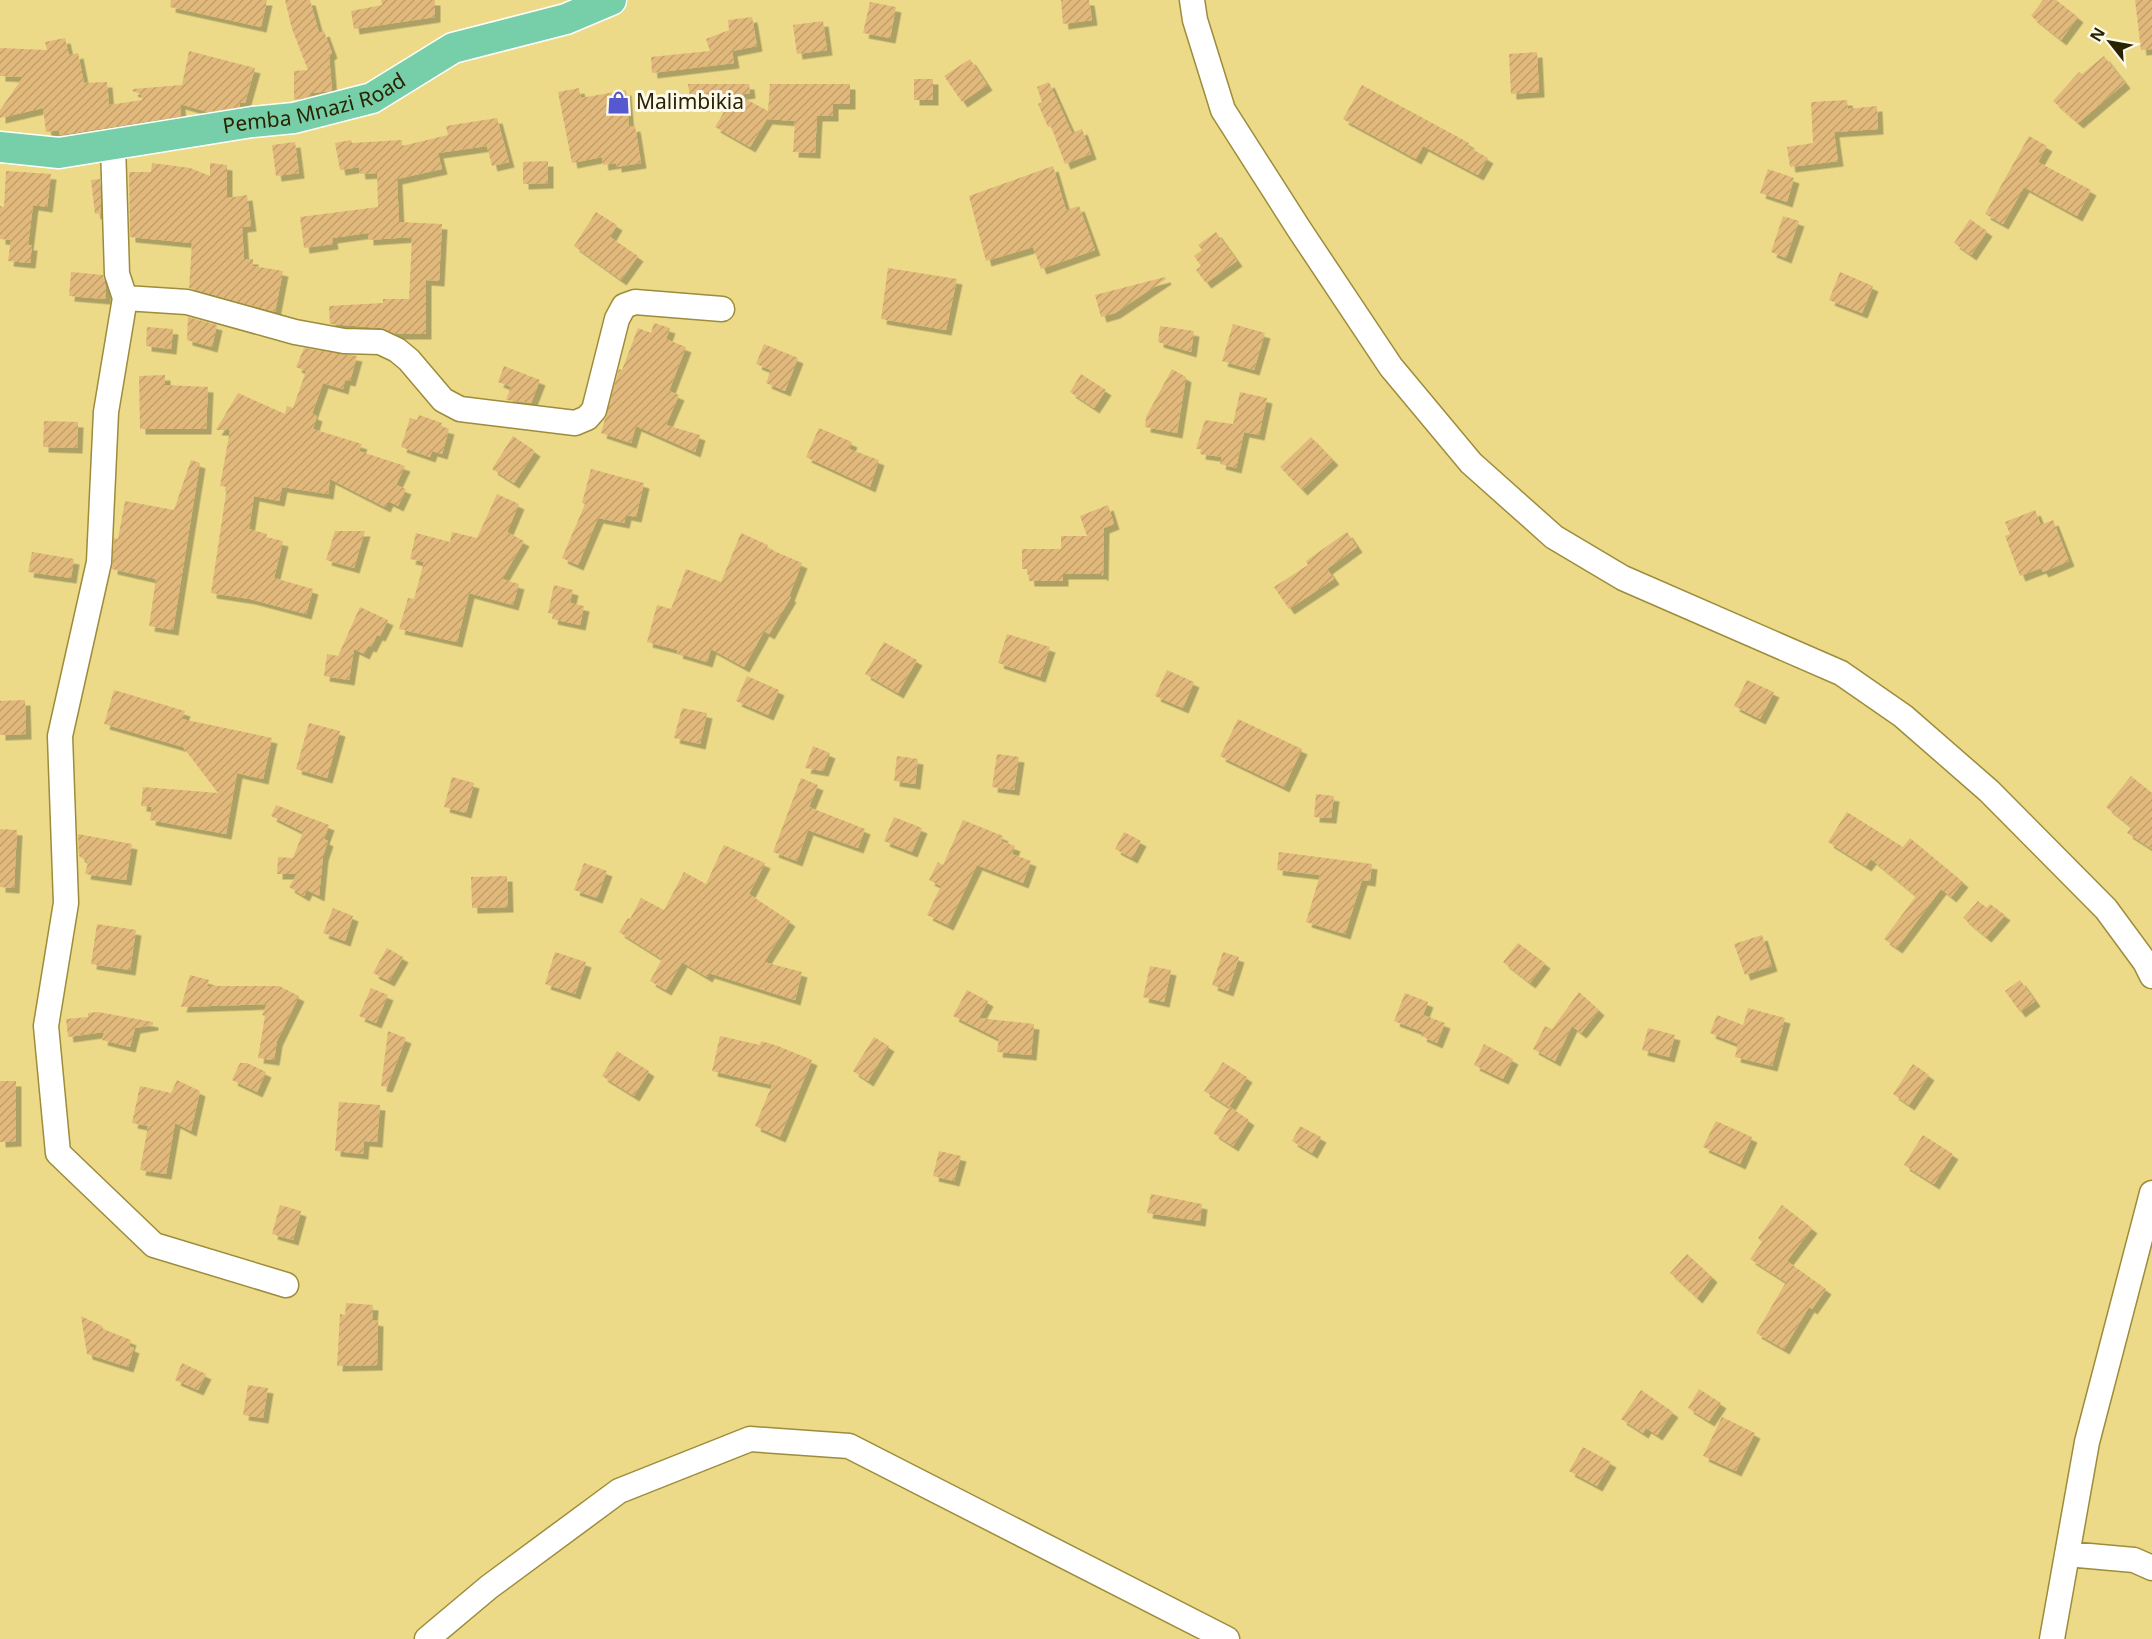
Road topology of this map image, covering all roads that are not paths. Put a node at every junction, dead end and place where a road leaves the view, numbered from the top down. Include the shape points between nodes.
1 (611, 0) edge
2 (1191, 0) edge
3 (113, 146) junction
4 (0, 147) edge
5 (125, 298) junction
6 (722, 309) dead end
7 (2152, 976) edge
8 (2152, 1194) edge
9 (286, 1285) dead end
10 (2067, 1554) junction
11 (2152, 1568) edge
12 (427, 1639) edge
13 (1227, 1639) edge
14 (2052, 1639) edge

1 - 3 main road, Pemba Mnazi Road via 566,19 453,48 372,98 294,118
2 - 7 street via 1223,110 1392,367 1471,463 1554,537 1623,578 1841,673 1903,716 1989,791 2106,909
3 - 4 main road, Pemba Mnazi Road via 59,153
3 - 5 street via 117,274
5 - 6 street via 187,302 295,332 380,342 409,360 449,405 575,423 594,410 624,306 635,302
5 - 9 street via 106,412 99,562 60,736 66,903 46,1026 58,1153 154,1245
8 - 10 street via 2087,1442
10 - 11 street via 2134,1560
10 - 14 street
12 - 13 street via 489,1587 619,1491 750,1439 849,1446

